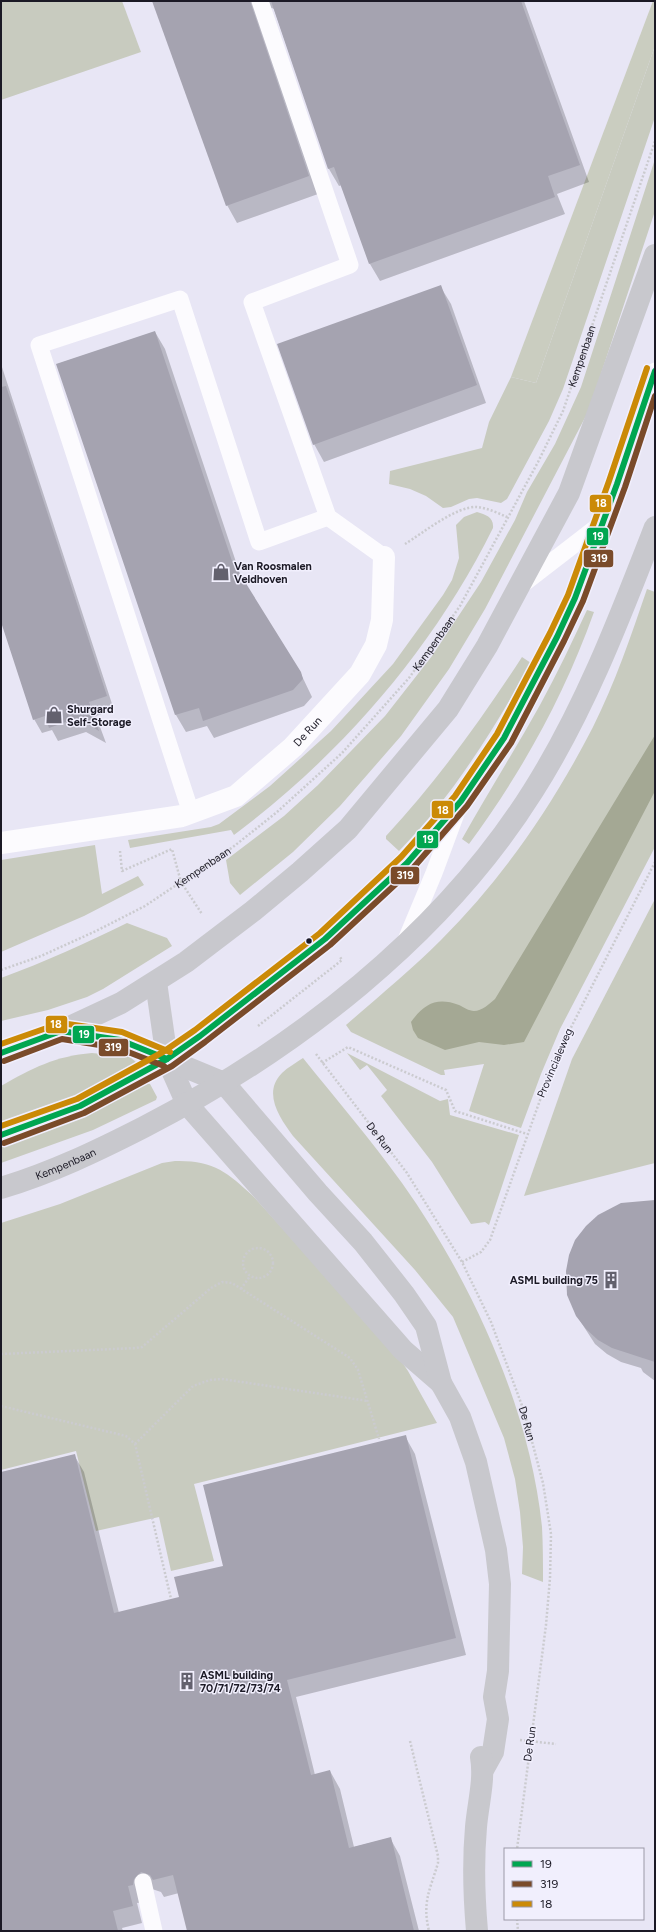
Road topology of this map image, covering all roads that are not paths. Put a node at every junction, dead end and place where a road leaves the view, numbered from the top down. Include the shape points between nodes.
1 (260, 1) edge
2 (655, 255) edge
3 (655, 371) edge
4 (328, 517) junction
5 (602, 523) junction
6 (655, 527) edge
7 (384, 557) joint
8 (520, 586) junction
9 (461, 801) junction
10 (191, 813) junction
11 (1, 843) edge
12 (404, 944) junction
13 (156, 982) junction
14 (61, 1031) junction
15 (1, 1053) edge
16 (168, 1059) junction
17 (224, 1083) junction
18 (188, 1104) junction
19 (1, 1135) edge
20 (1, 1188) edge
21 (441, 1383) junction
22 (142, 1882) dead end
23 (154, 1931) edge
24 (477, 1931) edge

1 - 4 lane via 350,265 252,302
2 - 8 main road via 569,493
3 - 5 lane, Kempenbaan
4 - 7 lane
4 - 10 lane via 259,542 180,299 39,345
5 - 8 lane
5 - 9 lane, Kempenbaan via 558,638 504,738
6 - 12 main road, Kempenbaan via 592,681 534,791 495,846 454,896
7 - 10 street, De Run via 382,620 376,645 360,674 294,747 236,796
8 - 13 main road via 448,709 348,829 253,911
9 - 12 lane, Kempenbaan
9 - 16 lane, Kempenbaan via 407,863 325,939
10 - 11 street, De Run
12 - 17 main road, Kempenbaan via 331,1008
13 - 14 main road via 121,1003
13 - 16 main road
14 - 15 main road
14 - 16 main road via 120,1040
16 - 17 main road
16 - 18 main road
16 - 19 lane, Kempenbaan via 80,1106
17 - 18 main road, Kempenbaan
17 - 21 main road via 363,1242 404,1294 426,1326
18 - 20 main road, Kempenbaan via 114,1142 39,1176
18 - 21 main road via 403,1350
21 - 24 main road via 460,1417 476,1462 496,1550 500,1584 498,1671 494,1696 498,1719 493,1752 483,1770 476,1827 474,1898
22 - 23 lane

